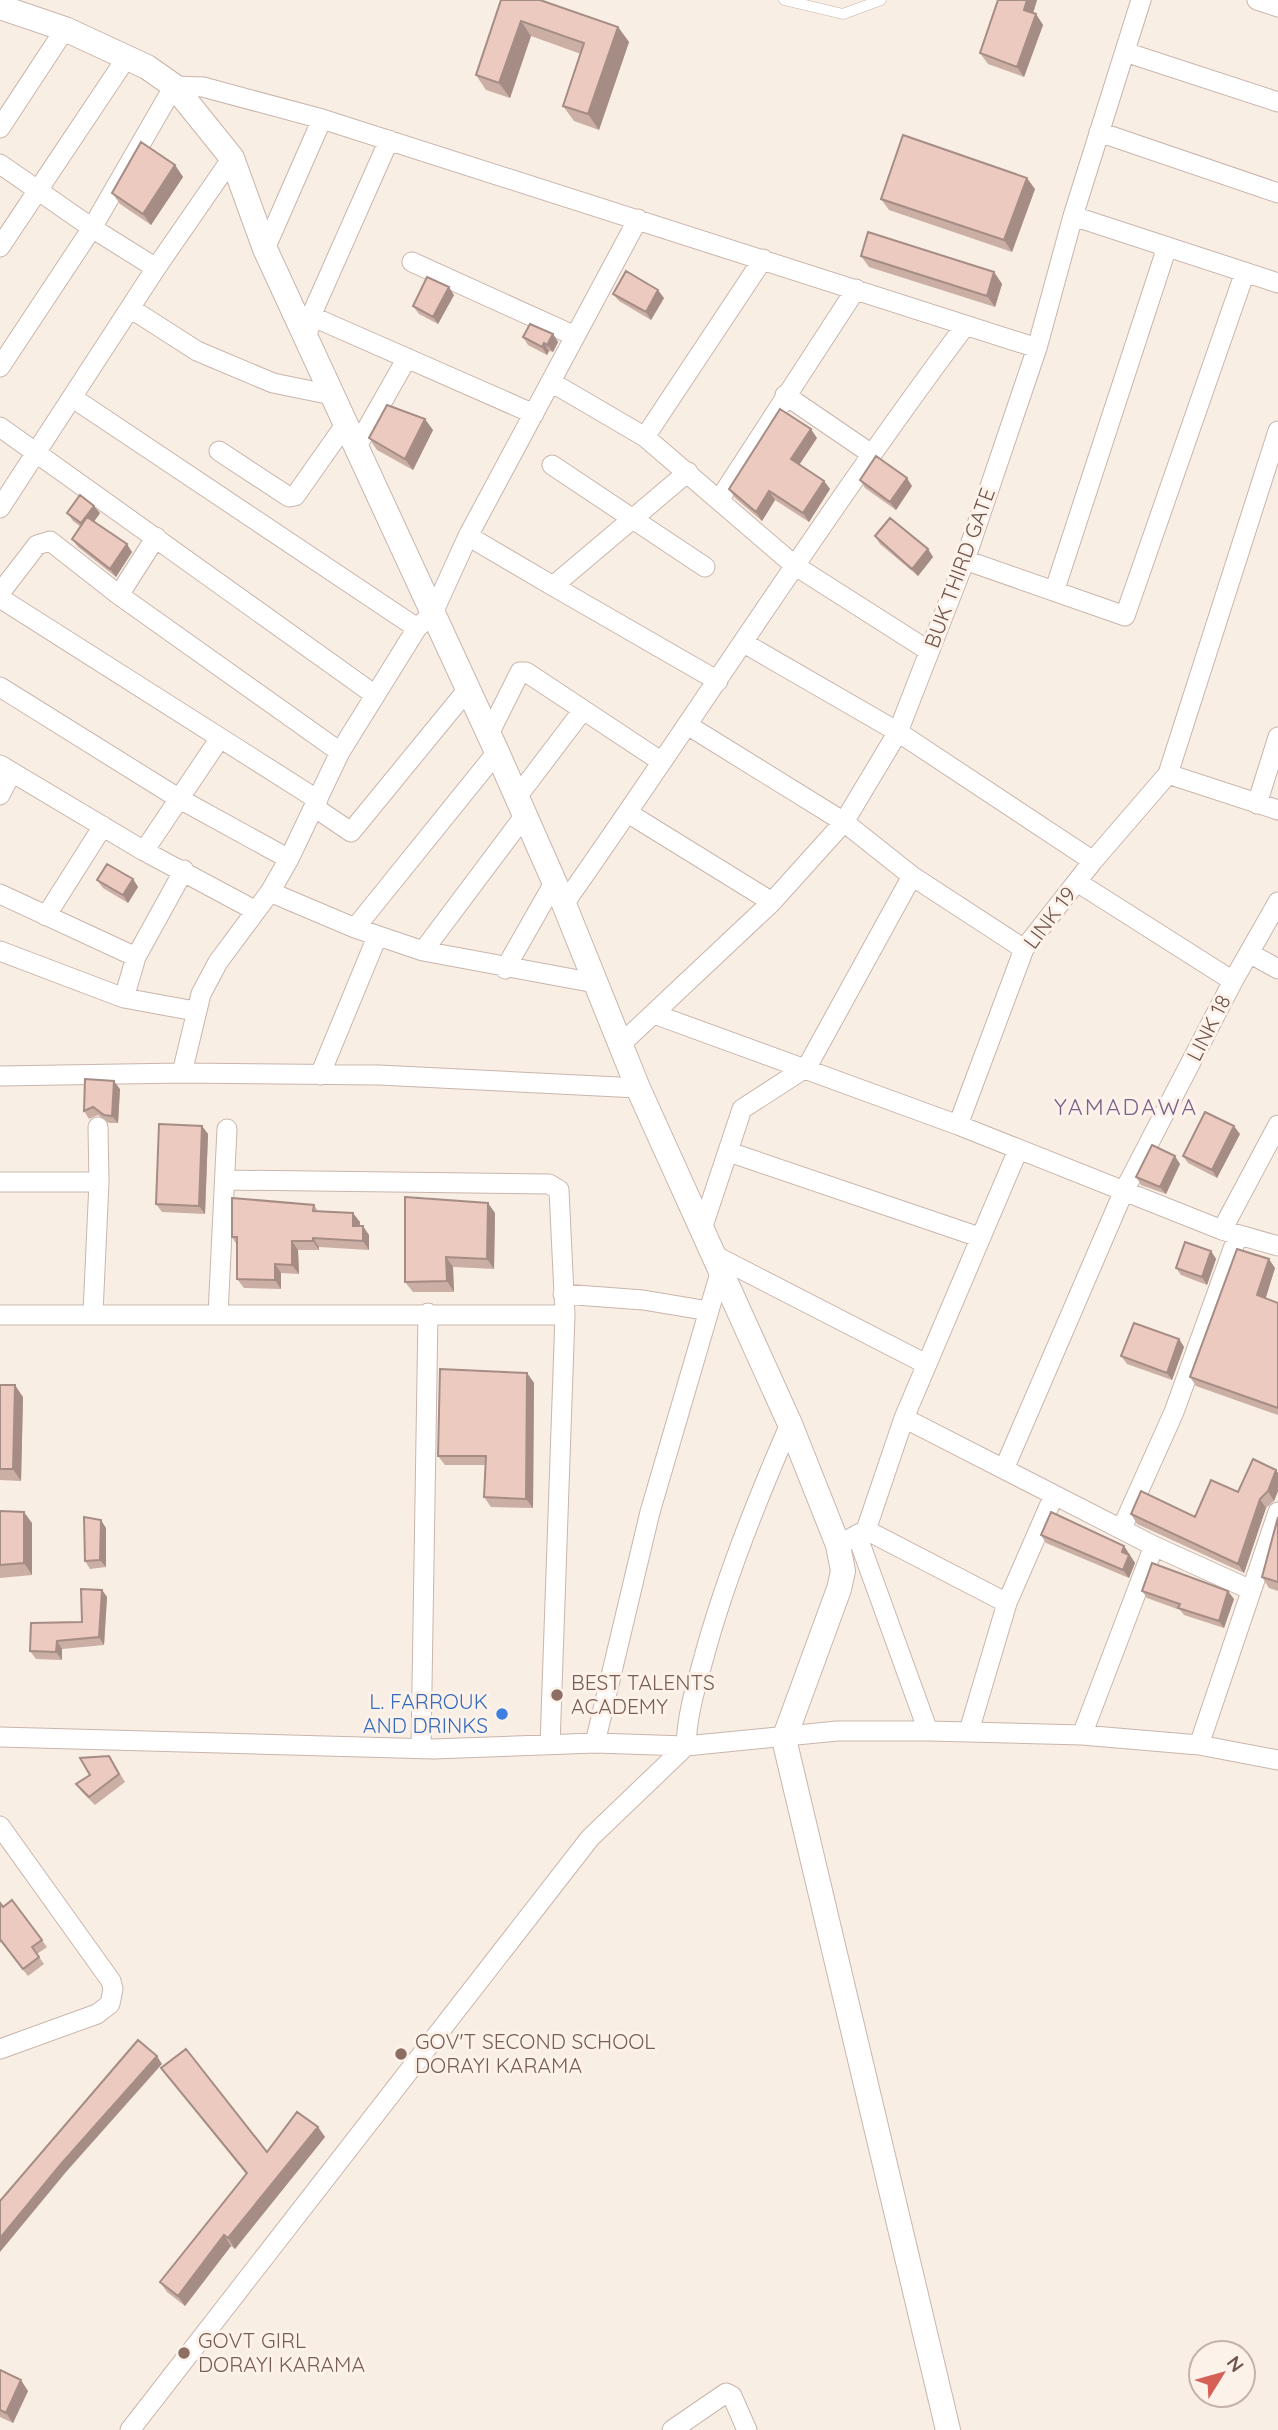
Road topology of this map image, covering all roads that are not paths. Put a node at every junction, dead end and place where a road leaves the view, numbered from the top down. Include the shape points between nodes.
1 (784, 0) edge
2 (881, 0) edge
3 (1141, 0) edge
4 (1257, 0) edge
5 (0, 7) edge
6 (1278, 7) edge
7 (65, 29) junction
8 (1125, 52) junction
9 (127, 57) junction
10 (174, 86) junction
11 (1278, 102) edge
12 (322, 119) junction
13 (0, 128) edge
14 (1099, 132) junction
15 (389, 140) junction
16 (232, 158) junction
17 (0, 164) edge
18 (39, 191) junction
19 (1278, 194) edge
20 (1073, 216) junction
21 (638, 219) junction
22 (92, 228) junction
23 (0, 247) edge
24 (1167, 247) junction
25 (265, 249) junction
26 (763, 259) junction
27 (412, 262) dead end
28 (156, 268) junction
29 (1245, 272) junction
30 (1278, 283) edge
31 (856, 289) junction
32 (130, 308) junction
33 (311, 316) junction
34 (965, 326) junction
35 (575, 336) junction
36 (307, 341) junction
37 (1037, 348) junction
38 (407, 358) junction
39 (0, 367) edge
40 (551, 382) junction
41 (785, 395) junction
42 (332, 396) junction
43 (73, 398) junction
44 (534, 414) junction
45 (345, 425) junction
46 (0, 427) edge
47 (1278, 431) edge
48 (645, 437) junction
49 (356, 448) junction
50 (219, 451) dead end
51 (38, 453) junction
52 (870, 453) junction
53 (552, 465) dead end
54 (688, 472) junction
55 (719, 500) junction
56 (0, 508) edge
57 (636, 519) junction
58 (156, 537) junction
59 (468, 537) junction
60 (965, 560) junction
61 (794, 565) junction
62 (705, 566) dead end
63 (553, 586) junction
64 (1055, 589) junction
65 (0, 593) edge
66 (119, 594) junction
67 (0, 598) edge
68 (425, 621) junction
69 (744, 643) junction
70 (929, 651) junction
71 (718, 681) junction
72 (0, 687) edge
73 (468, 689) junction
74 (375, 695) junction
75 (583, 710) junction
76 (689, 726) junction
77 (898, 732) junction
78 (1278, 737) edge
79 (220, 738) junction
80 (493, 743) junction
81 (340, 752) junction
82 (662, 762) junction
83 (6, 768) edge
84 (1168, 774) junction
85 (0, 795) edge
86 (178, 798) junction
87 (316, 803) junction
88 (1257, 804) junction
89 (521, 806) junction
90 (1278, 810) edge
91 (628, 813) junction
92 (844, 822) junction
93 (103, 826) junction
94 (145, 851) junction
95 (289, 859) junction
96 (1093, 861) junction
97 (184, 870) junction
98 (912, 876) junction
99 (1077, 882) junction
100 (270, 892) junction
101 (559, 893) junction
102 (0, 894) edge
103 (772, 902) junction
104 (1278, 902) edge
105 (256, 911) junction
106 (46, 916) junction
107 (355, 928) junction
108 (377, 937) junction
109 (1024, 949) junction
110 (0, 951) edge
111 (423, 951) junction
112 (1249, 953) junction
113 (136, 957) junction
114 (505, 969) junction
115 (1278, 969) edge
116 (1233, 981) junction
117 (595, 983) junction
118 (124, 998) junction
119 (195, 1011) junction
120 (654, 1014) junction
121 (621, 1044) junction
122 (807, 1067) junction
123 (182, 1073) junction
124 (320, 1074) junction
125 (0, 1076) edge
126 (638, 1088) junction
127 (958, 1125) junction
128 (1278, 1125) edge
129 (98, 1127) dead end
130 (227, 1129) dead end
131 (1018, 1150) junction
132 (729, 1152) junction
133 (225, 1180) junction
134 (0, 1182) edge
135 (99, 1182) junction
136 (1124, 1193) junction
137 (702, 1229) junction
138 (1230, 1233) junction
139 (979, 1237) junction
140 (1278, 1247) edge
141 (716, 1263) junction
142 (563, 1294) junction
143 (709, 1311) junction
144 (93, 1313) junction
145 (428, 1313) junction
146 (0, 1315) edge
147 (218, 1315) junction
148 (565, 1315) junction
149 (926, 1364) junction
150 (904, 1418) junction
151 (790, 1424) junction
152 (1004, 1469) junction
153 (1054, 1495) junction
154 (1278, 1512) edge
155 (1122, 1528) junction
156 (854, 1537) junction
157 (1273, 1537) edge
158 (1154, 1546) junction
159 (1251, 1590) junction
160 (1007, 1603) junction
161 (928, 1731) junction
162 (969, 1731) junction
163 (1082, 1735) junction
164 (0, 1737) edge
165 (784, 1739) junction
166 (595, 1743) junction
167 (550, 1745) junction
168 (1199, 1745) junction
169 (686, 1746) junction
170 (421, 1749) junction
171 (1278, 1760) edge
172 (0, 1826) edge
173 (0, 2049) edge
174 (130, 2430) edge
175 (673, 2430) edge
176 (747, 2430) edge
177 (948, 2430) edge

1 - 2 lane via 843,14
3 - 8 street, BUK THIRD GATE
4 - 6 street
5 - 7 street
7 - 9 street
7 - 13 street
8 - 11 street
8 - 14 street, BUK THIRD GATE
9 - 10 street
9 - 18 street
10 - 12 street via 203,87
10 - 16 street
10 - 22 street
12 - 15 street
12 - 25 street
14 - 19 street
14 - 20 street, BUK THIRD GATE
15 - 21 street
15 - 33 street
16 - 25 street
16 - 28 street
17 - 18 street
18 - 22 street
18 - 23 street
20 - 24 street
20 - 37 street, BUK THIRD GATE
21 - 26 street
21 - 35 street
22 - 28 street
22 - 39 street
24 - 29 street
24 - 64 street
25 - 36 street
26 - 31 street
26 - 48 street
27 - 35 street
28 - 32 street
29 - 30 street
29 - 64 street via 1128,611 1121,616
31 - 34 street
31 - 41 street
32 - 42 street via 197,351 274,383
32 - 43 street
33 - 36 street
33 - 38 street
34 - 37 street
34 - 52 street
35 - 40 street
36 - 42 street
37 - 60 street, BUK THIRD GATE
38 - 44 street
38 - 49 street
40 - 44 street
40 - 48 street
41 - 52 street
41 - 55 street
42 - 45 street
43 - 51 street
43 - 68 street
44 - 59 street
45 - 49 street
45 - 50 street via 295,496
46 - 51 street
47 - 84 street
48 - 54 street
49 - 68 street
51 - 56 street
51 - 58 street
52 - 61 street
53 - 57 street
54 - 55 street
54 - 57 street
55 - 61 street
57 - 62 street
57 - 63 street
58 - 66 street
58 - 74 street
59 - 63 street
59 - 68 street
60 - 64 street
60 - 70 street, BUK THIRD GATE
61 - 69 street
61 - 70 street
63 - 71 street
65 - 66 street via 37,545 50,541
66 - 81 street
67 - 79 street
68 - 73 street
68 - 74 street
69 - 71 street
69 - 77 street
70 - 77 street, BUK THIRD GATE
71 - 76 street
72 - 86 street
73 - 80 street
73 - 87 street via 351,832
74 - 81 street
75 - 80 street via 520,672
75 - 82 street
75 - 89 street
76 - 82 street
76 - 92 street
77 - 92 street, BUK THIRD GATE
77 - 96 street
78 - 88 street
79 - 86 street
79 - 87 street
80 - 89 street
80 - 107 street
81 - 87 street
82 - 91 street
83 - 85 street
83 - 93 street
84 - 88 street
84 - 96 street, LINK 19
86 - 94 street
86 - 95 street
87 - 95 street
88 - 90 street
89 - 101 street
89 - 111 street
91 - 101 street
91 - 103 street
92 - 98 street
92 - 103 street, BUK THIRD GATE
93 - 94 street
93 - 106 street
94 - 97 street
95 - 100 street
96 - 99 street, LINK 19
97 - 105 street
97 - 113 street
98 - 109 street
98 - 122 street
99 - 109 street, LINK 19
99 - 116 street
100 - 105 street
100 - 107 street
101 - 114 street
101 - 117 street
102 - 106 street
103 - 120 street, BUK THIRD GATE
104 - 112 street, LINK 18
105 - 119 street via 218,961
106 - 113 street
107 - 108 street
108 - 111 street
108 - 124 street
109 - 127 street, LINK 19
110 - 118 street
111 - 114 street
112 - 115 street
112 - 116 street, LINK 18
113 - 118 street
114 - 117 street
116 - 136 street, LINK 18
117 - 121 street
118 - 119 street
119 - 123 street
120 - 121 street, BUK THIRD GATE
120 - 122 street
121 - 126 street
122 - 127 street
122 - 132 street via 742,1109
123 - 124 street
123 - 125 street
124 - 126 street
126 - 137 street
127 - 131 street
128 - 138 street
129 - 135 street
130 - 133 street
131 - 136 street
131 - 139 street
132 - 137 street
132 - 139 street
133 - 142 street via 555,1185 559,1190
133 - 147 street
134 - 135 street
135 - 144 street
136 - 138 street
136 - 152 street, LINK 18
137 - 141 street
138 - 140 street
138 - 155 street via 1174,1412
139 - 149 street
141 - 143 street
141 - 149 street
141 - 151 street
142 - 143 street
142 - 148 street
143 - 166 street via 650,1512
144 - 146 street
144 - 147 street
145 - 147 street
145 - 148 street
145 - 170 street
148 - 167 street
149 - 150 street
150 - 152 street
150 - 156 street
151 - 156 street
151 - 169 street via 725,1583 687,1718
152 - 153 street
153 - 155 street
153 - 160 street
154 - 157 street
155 - 158 street
156 - 160 street
156 - 161 street
156 - 165 street
157 - 159 street
158 - 159 street
158 - 163 street
159 - 168 street
160 - 162 street
161 - 162 street
161 - 165 street via 837,1731
162 - 163 street
163 - 168 street
164 - 170 street
165 - 169 street
165 - 177 street
166 - 167 street
166 - 169 street
167 - 170 street
168 - 171 street
169 - 174 street via 590,1838
172 - 173 street via 113,1989 110,2004 97,2014
175 - 176 street via 726,2393 732,2396

